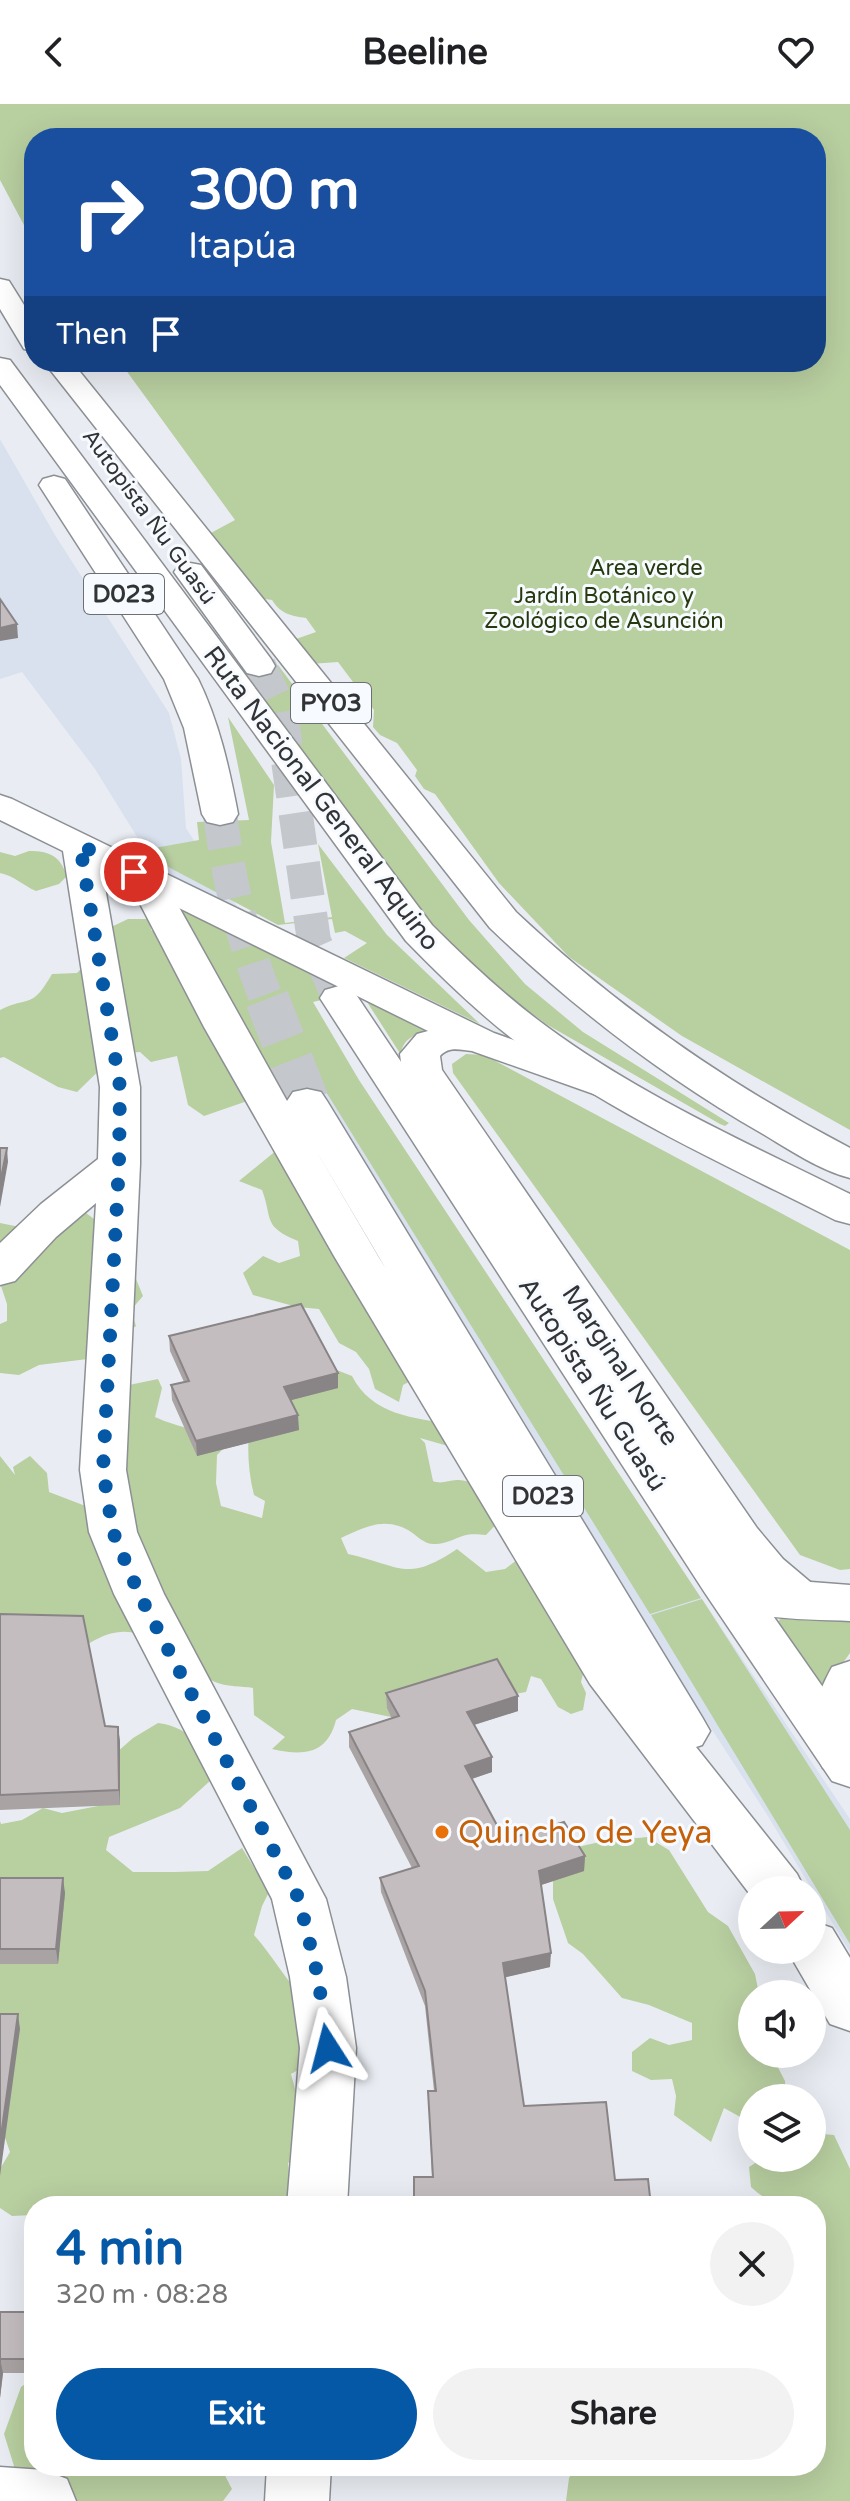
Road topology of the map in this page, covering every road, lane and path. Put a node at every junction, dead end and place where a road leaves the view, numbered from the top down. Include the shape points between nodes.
1 (2, 291) edge
2 (24, 319) edge
3 (24, 327) edge
4 (0, 366) edge
5 (52, 372) edge
6 (66, 372) edge
7 (0, 384) edge
8 (259, 666) tunnel mouth
9 (0, 806) edge
10 (220, 814) tunnel mouth
11 (80, 845) junction
12 (134, 872) junction
13 (339, 998) tunnel mouth
14 (480, 1041) junction
15 (615, 1089) junction
16 (307, 1101) tunnel mouth
17 (119, 1164) junction
18 (850, 1165) edge
19 (850, 1211) edge
20 (0, 1271) edge
21 (722, 1580) junction
22 (798, 1599) junction
23 (850, 1603) edge
24 (850, 1680) edge
25 (846, 1761) edge
26 (768, 1876) edge
27 (771, 1876) edge
28 (824, 1964) edge
29 (850, 2007) edge
30 (318, 2196) edge
31 (298, 2476) edge
32 (0, 2498) edge
33 (44, 2501) edge
34 (297, 2501) edge

1 - 2 main road
1 - 3 main road
4 - 15 main road, Ruta Nacional General Aquino / PY03 via 419,933 501,1010
5 - 8 main road, Autopista Ñu Guasú / D023 via 89,433
6 - 18 main road, PY03 via 503,920 580,992 661,1054
7 - 10 main road, D023 via 61,498 197,709
9 - 11 main road
11 - 12 main road
11 - 17 main road via 120,1087
12 - 14 main road
12 - 26 main road via 152,891 356,1256 608,1671
13 - 21 main road, Autopista Ñu Guasú
14 - 15 main road
14 - 22 main road, Marginal Norte via 456,1037 431,1042 420,1054 422,1070 740,1540
15 - 19 main road, Ruta Nacional General Aquino / PY03
16 - 27 main road, D023
17 - 20 main road via 56,1213
17 - 30 main road via 103,1470 113,1532 139,1594 299,1899 328,2048
21 - 22 main road via 739,1592
21 - 25 main road, Autopista Ñu Guasú
22 - 23 main road
24 - 25 main road via 840,1698 837,1726
28 - 29 main road
31 - 34 main road
32 - 33 main road

